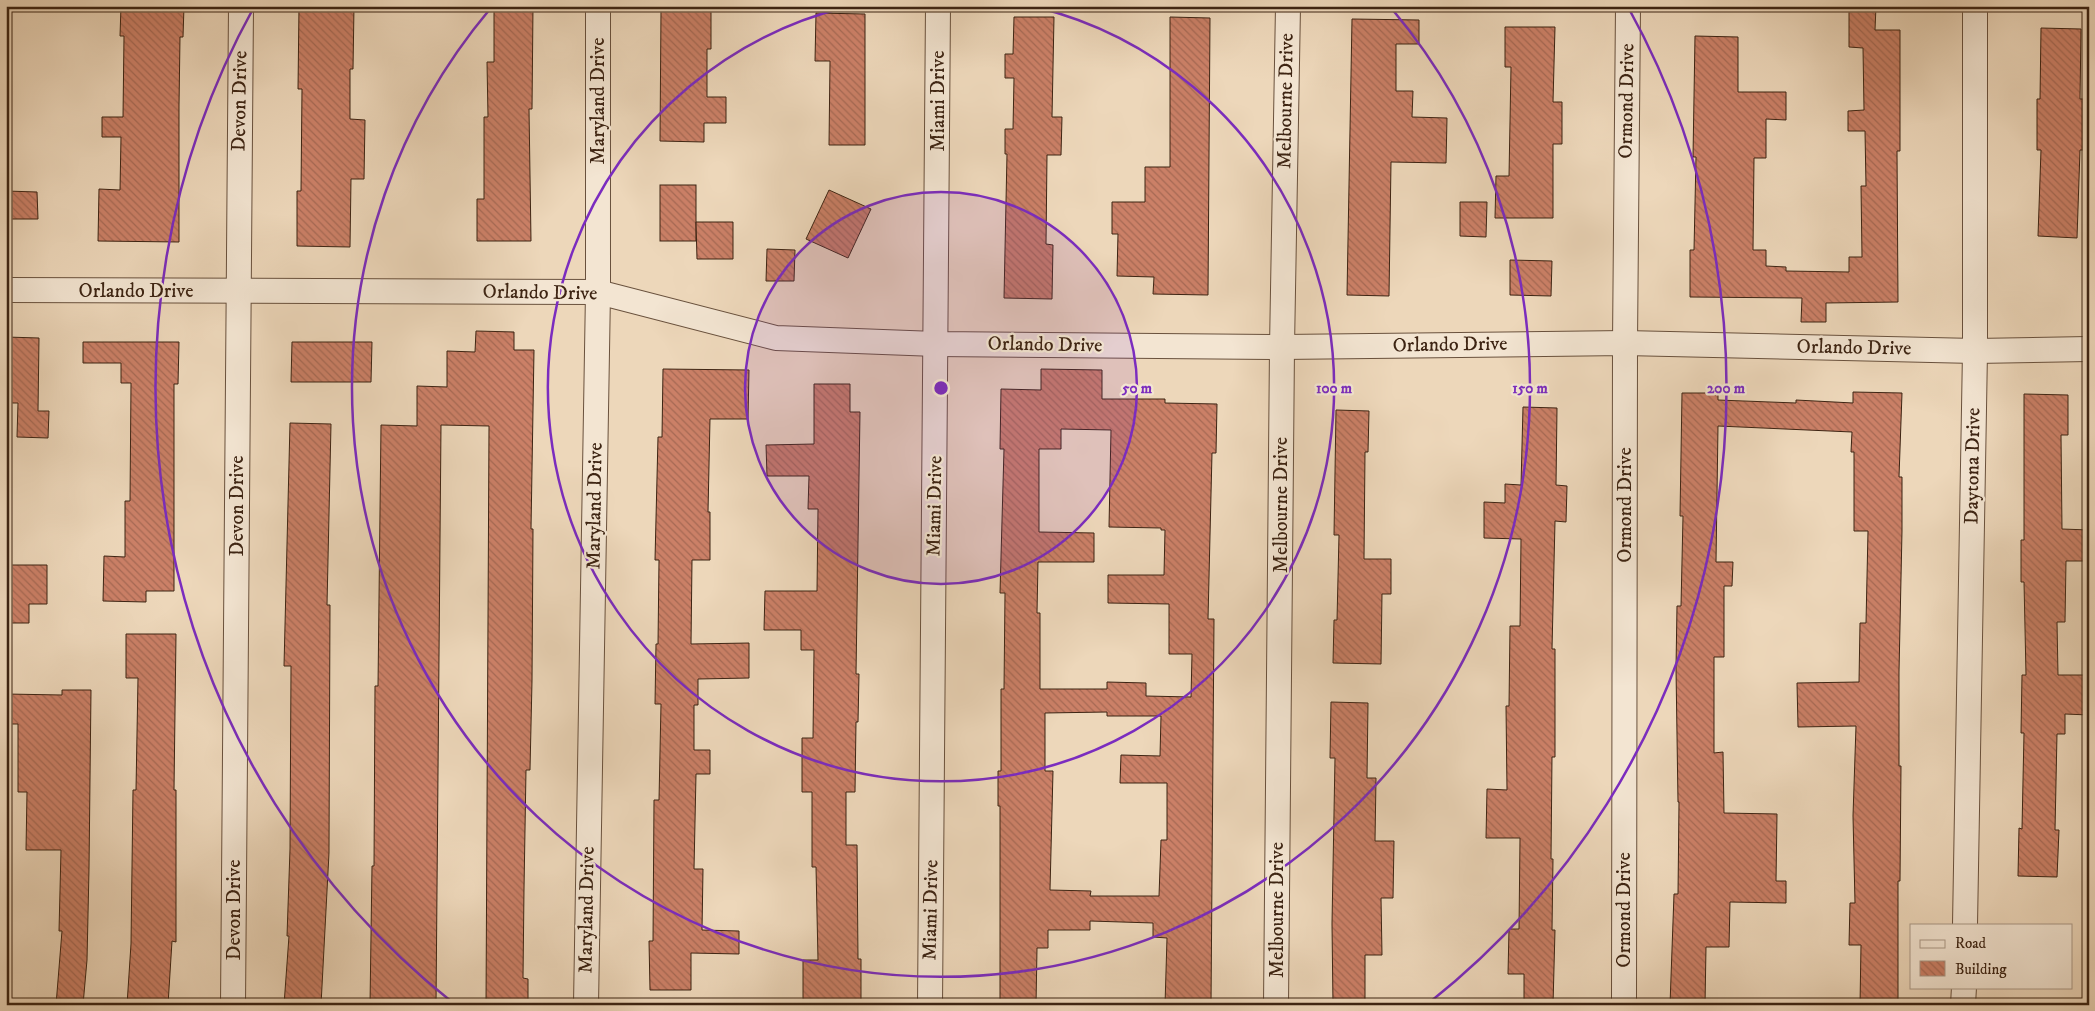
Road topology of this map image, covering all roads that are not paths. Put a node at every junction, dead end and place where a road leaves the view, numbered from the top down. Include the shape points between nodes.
1 (241, 6) edge
2 (598, 6) edge
3 (938, 6) edge
4 (1288, 6) edge
5 (1628, 6) edge
6 (1975, 6) edge
7 (6, 290) edge
8 (238, 292) junction
9 (598, 292) junction
10 (1625, 343) junction
11 (936, 344) junction
12 (1282, 347) junction
13 (2089, 349) edge
14 (1975, 351) junction
15 (1965, 924) edge
16 (1964, 988) edge
17 (233, 1005) edge
18 (586, 1005) edge
19 (930, 1005) edge
20 (1276, 1005) edge
21 (1624, 1005) edge
22 (1963, 1005) edge

1 - 8 street, Devon Drive
2 - 9 street, Maryland Drive
3 - 11 street, Miami Drive
4 - 12 street, Melbourne Drive
5 - 10 street, Ormond Drive
6 - 14 street, Daytona Drive
7 - 8 street, Orlando Drive
8 - 9 street, Orlando Drive
8 - 17 street, Devon Drive
9 - 11 street, Orlando Drive via 776,338
9 - 18 street, Maryland Drive
10 - 12 street, Orlando Drive
10 - 14 street, Orlando Drive
10 - 21 street, Ormond Drive
11 - 12 street, Orlando Drive
11 - 19 street, Miami Drive
12 - 20 street, Melbourne Drive
13 - 14 street, Orlando Drive
14 - 15 street, Daytona Drive
16 - 22 street

